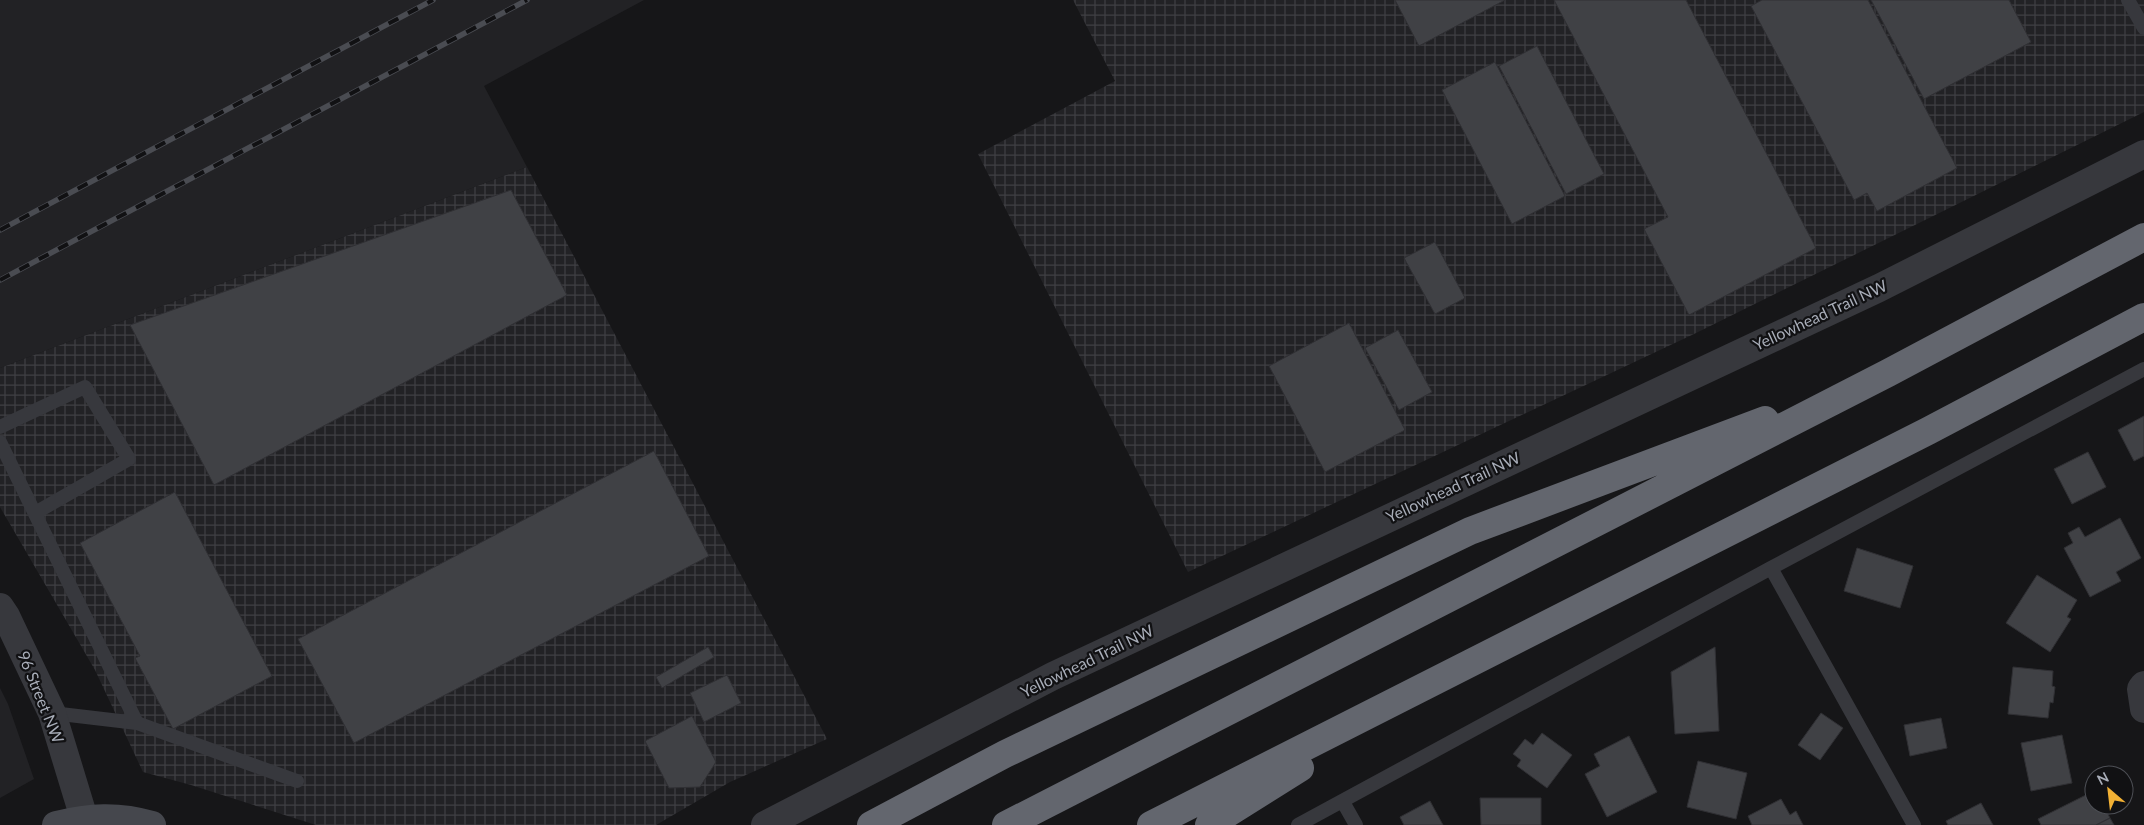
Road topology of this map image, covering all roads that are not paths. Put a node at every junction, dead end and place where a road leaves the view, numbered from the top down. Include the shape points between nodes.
1 (2128, 0) edge
2 (2144, 28) edge
3 (2144, 154) edge
4 (2144, 237) edge
5 (2144, 317) edge
6 (2144, 369) edge
7 (1888, 373) junction
8 (0, 427) edge
9 (0, 442) edge
10 (35, 513) junction
11 (1771, 568) junction
12 (0, 607) edge
13 (1432, 684) junction
14 (52, 713) junction
15 (137, 723) junction
16 (296, 781) dead end
17 (1343, 802) junction
18 (84, 818) junction
19 (56, 825) edge
20 (152, 825) edge
21 (765, 825) edge
22 (871, 825) edge
23 (1006, 825) edge
24 (1151, 825) edge
25 (1209, 825) edge
26 (1298, 825) edge
27 (1356, 825) edge
28 (1914, 825) edge

1 - 2 lane
3 - 21 street, Yellowhead Trail NW via 1878,288 1053,676
4 - 7 highway
5 - 13 highway
6 - 11 lane
7 - 22 highway via 1470,531 1005,754
7 - 23 highway
8 - 10 lane via 86,387 129,459
9 - 10 lane
10 - 15 lane
11 - 17 lane
11 - 28 lane
12 - 14 street, 96 Street NW
13 - 24 highway
13 - 25 highway
14 - 15 lane
14 - 18 street, 96 Street NW
15 - 16 lane
17 - 26 lane
17 - 27 lane
18 - 19 street
18 - 20 street via 134,820

